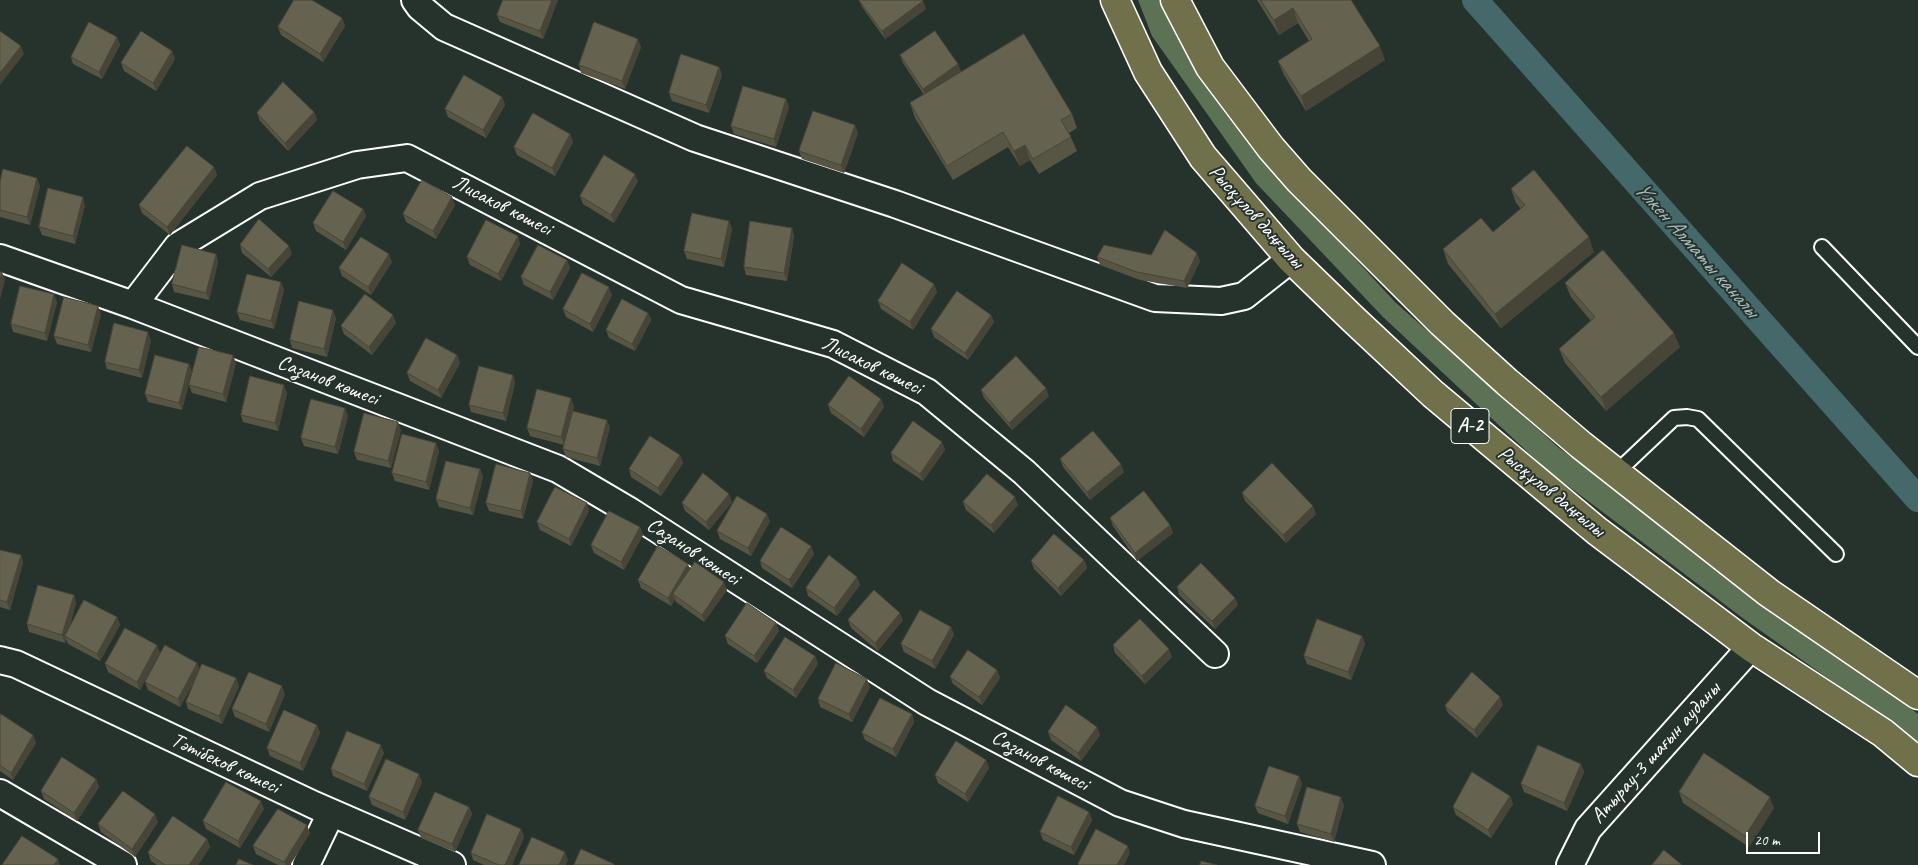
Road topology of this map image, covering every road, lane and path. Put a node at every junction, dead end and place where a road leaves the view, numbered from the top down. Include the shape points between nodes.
1 (415, 0) edge
2 (1115, 0) edge
3 (1175, 0) edge
4 (1822, 247) dead end
5 (0, 258) edge
6 (1291, 259) junction
7 (133, 305) junction
8 (1918, 347) edge
9 (1618, 472) junction
10 (1836, 554) dead end
11 (1751, 647) junction
12 (1215, 654) dead end
13 (0, 660) edge
14 (1918, 695) edge
15 (1918, 762) edge
16 (0, 793) edge
17 (331, 813) junction
18 (123, 865) edge
19 (306, 865) edge
20 (452, 865) edge
21 (1372, 865) edge
22 (1570, 865) edge

1 - 6 street via 444,27 695,138 895,204 1155,298 1222,302 1244,296
2 - 6 main road, Рысқұлов даңғылы / A-2 via 1148,72 1203,157
3 - 9 main road via 1210,67 1250,122 1299,180 1471,349 1580,444
4 - 8 lane
5 - 7 street, Сазанов көшесі
6 - 11 main road, Рысқұлов даңғылы / A-2 via 1440,401 1597,531
7 - 12 street, Лисаков көшесі via 178,246 260,196 357,165 408,158 681,300 833,344 928,392 1024,472
7 - 21 street, Сазанов көшесі via 558,469 631,512 927,702 1120,803 1184,824
9 - 10 lane via 1674,418 1687,416 1698,419
9 - 14 main road via 1769,593
11 - 15 main road, Рысқұлов даңғылы / A-2 via 1883,734
11 - 22 street, Атырау-3 шағын ауданы via 1588,829
13 - 17 street, Тәтібеков көшесі via 16,664
16 - 18 street
17 - 19 street
17 - 20 street, Тәтібеков көшесі

